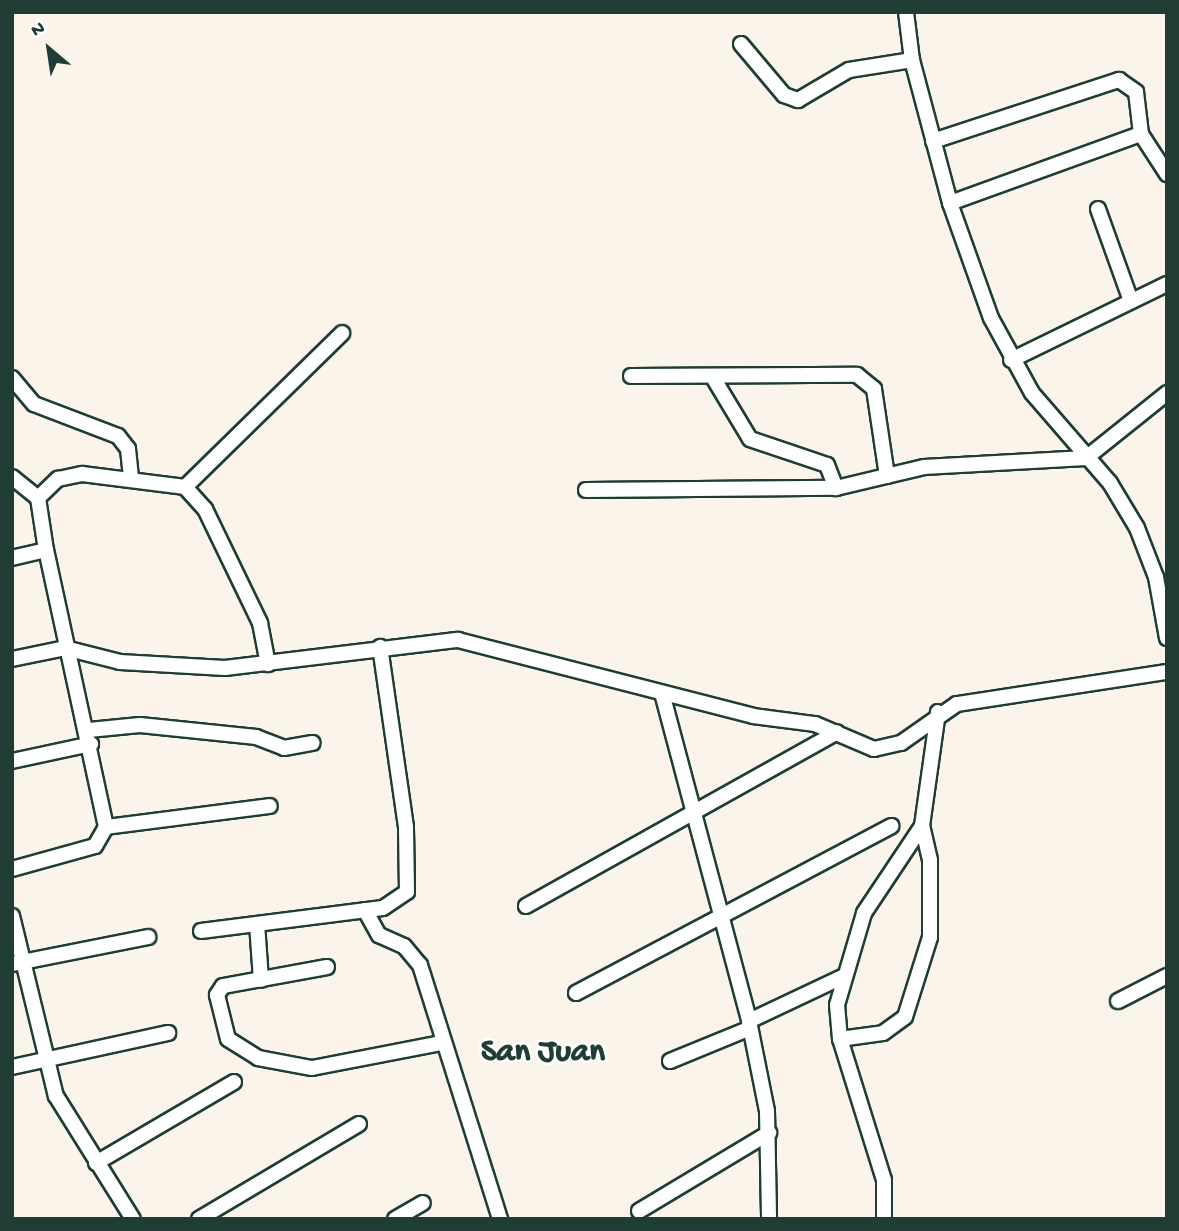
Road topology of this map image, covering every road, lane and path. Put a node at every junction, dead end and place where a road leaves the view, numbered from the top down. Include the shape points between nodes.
1 (906, 12) edge
2 (740, 44) dead end
3 (912, 60) junction
4 (1142, 134) junction
5 (933, 141) junction
6 (1167, 174) edge
7 (950, 203) junction
8 (1097, 209) dead end
9 (1167, 284) edge
10 (1131, 301) junction
11 (342, 333) dead end
12 (1011, 360) junction
13 (631, 376) dead end
14 (12, 378) edge
15 (714, 379) junction
16 (1167, 393) edge
17 (1086, 458) junction
18 (131, 476) junction
19 (887, 476) junction
20 (12, 477) edge
21 (185, 487) junction
22 (836, 488) junction
23 (586, 490) dead end
24 (38, 498) junction
25 (46, 550) junction
26 (12, 558) edge
27 (1167, 638) edge
28 (65, 648) junction
29 (380, 648) junction
30 (12, 659) edge
31 (268, 664) junction
32 (1167, 672) edge
33 (662, 692) junction
34 (938, 712) junction
35 (837, 732) junction
36 (90, 737) junction
37 (313, 743) dead end
38 (12, 761) edge
39 (270, 806) dead end
40 (690, 811) junction
41 (892, 826) dead end
42 (922, 826) junction
43 (106, 827) junction
44 (12, 869) edge
45 (526, 906) dead end
46 (365, 910) junction
47 (12, 916) edge
48 (723, 916) junction
49 (257, 924) junction
50 (201, 931) dead end
51 (148, 937) dead end
52 (17, 963) edge
53 (327, 967) dead end
54 (1167, 976) edge
55 (842, 977) junction
56 (261, 980) junction
57 (576, 993) dead end
58 (1118, 1001) dead end
59 (749, 1025) junction
60 (167, 1033) dead end
61 (840, 1039) junction
62 (441, 1043) junction
63 (43, 1059) junction
64 (670, 1061) dead end
65 (12, 1067) edge
66 (234, 1082) dead end
67 (359, 1124) dead end
68 (769, 1133) junction
69 (96, 1163) junction
70 (423, 1203) dead end
71 (639, 1212) dead end
72 (133, 1219) edge
73 (199, 1219) edge
74 (396, 1219) edge
75 (500, 1219) edge
76 (769, 1219) edge
77 (884, 1219) edge

1 - 3 street
2 - 3 street via 784,95 799,100 849,70
3 - 5 street
4 - 5 street via 1136,92 1119,80
4 - 6 street
4 - 7 street
5 - 7 street
7 - 12 street
8 - 10 street
9 - 10 street
10 - 12 street
11 - 21 street
12 - 17 street
13 - 15 street
14 - 18 street via 34,404 118,436 128,449
15 - 19 street via 857,375 867,380 874,389
15 - 22 street via 750,439 827,465
16 - 17 street
17 - 19 street via 924,467
17 - 27 street via 1137,528 1156,577
18 - 21 street
18 - 24 street via 58,479
19 - 22 street
20 - 24 street
21 - 31 street via 205,509 260,622
22 - 23 street
24 - 25 street
25 - 26 street
25 - 28 street
28 - 30 street
28 - 31 street via 120,662
28 - 36 street
29 - 31 street
29 - 33 street via 471,642
29 - 46 street via 411,885 390,906
32 - 34 street via 970,701
33 - 35 street
33 - 40 street
34 - 35 street via 884,748 864,747
34 - 42 street
35 - 40 street
36 - 37 street via 140,725 256,737 284,748
36 - 38 street
36 - 43 street
39 - 43 street
40 - 45 street
40 - 48 street
41 - 48 street
42 - 55 street via 872,898
42 - 61 street via 930,860 930,937 905,1017 883,1033
43 - 44 street via 96,846
46 - 49 street
46 - 62 street via 379,935 416,958
47 - 52 street
48 - 57 street
48 - 59 street
49 - 50 street
49 - 56 street
51 - 52 street
52 - 63 street
53 - 56 street
54 - 58 street
55 - 59 street
55 - 61 street
56 - 62 street via 228,983 217,995 228,1039 258,1058 312,1068
59 - 64 street
59 - 68 street
60 - 63 street
61 - 77 street via 884,1180
62 - 75 street
63 - 65 street
63 - 69 street
66 - 69 street
67 - 73 street
68 - 71 street
68 - 76 street
69 - 72 street
70 - 74 street

